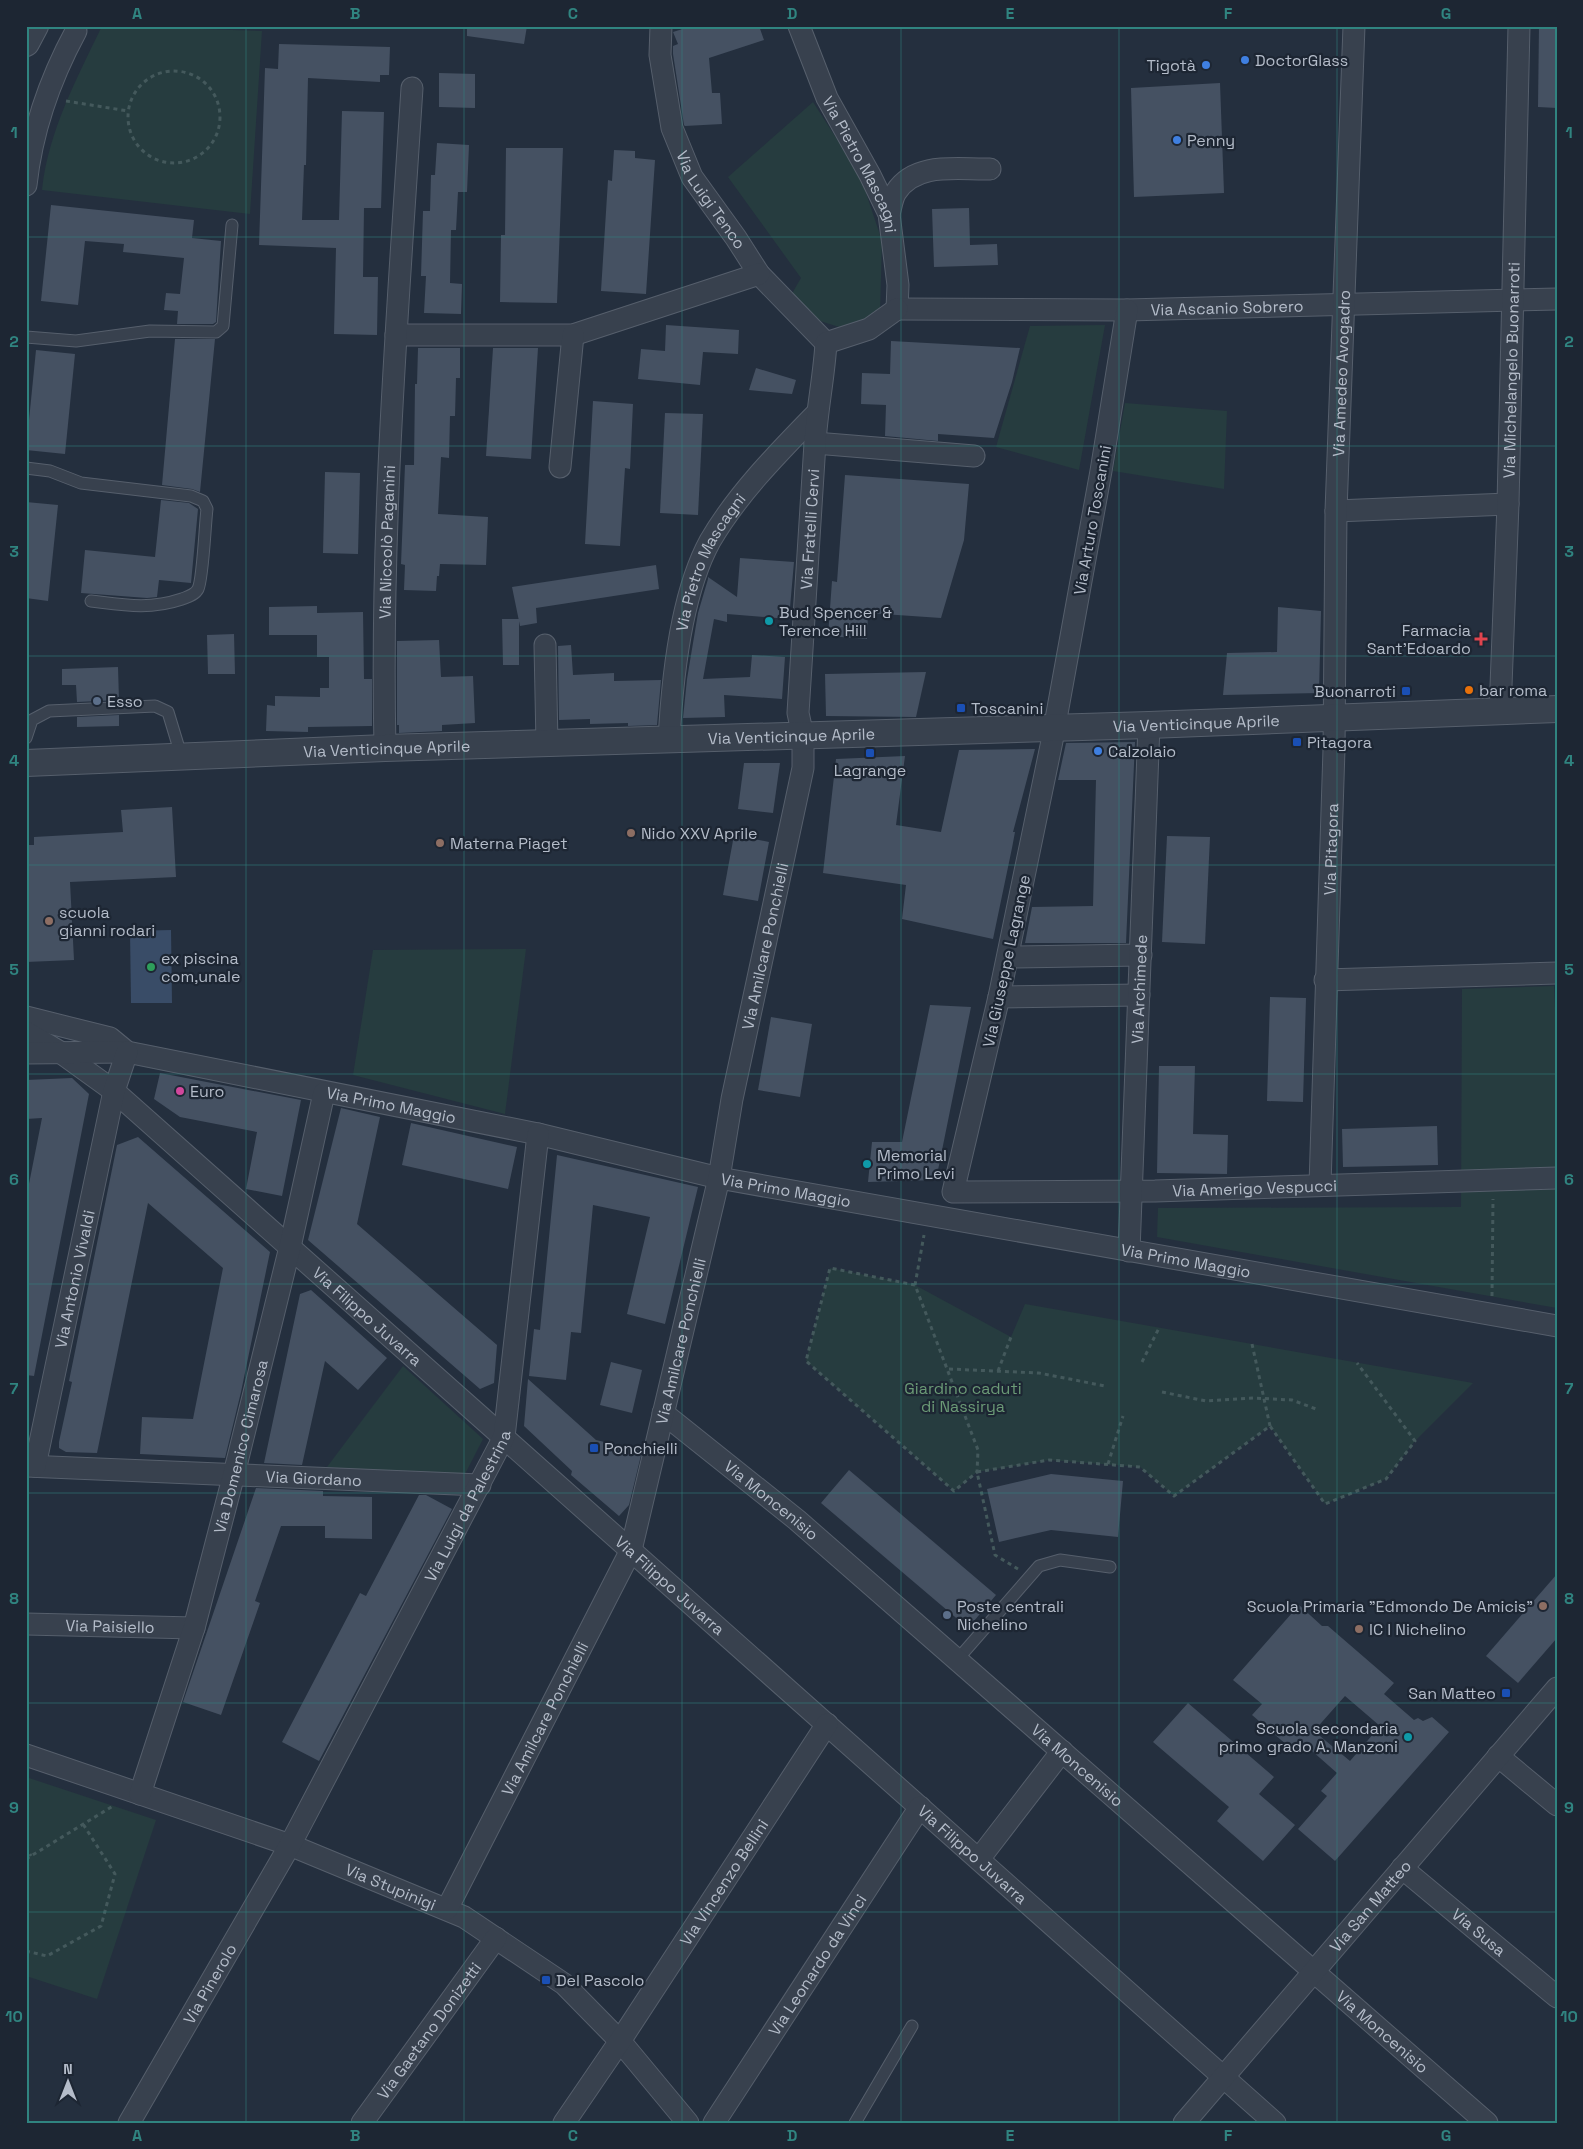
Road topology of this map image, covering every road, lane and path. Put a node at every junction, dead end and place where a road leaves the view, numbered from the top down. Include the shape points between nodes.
1 (35, 26) edge
2 (662, 26) edge
3 (799, 26) edge
4 (1354, 26) edge
5 (1520, 26) edge
6 (76, 31) dead end
7 (26, 43) edge
8 (412, 88) dead end
9 (46, 96) junction
10 (128, 111) junction
11 (990, 170) dead end
12 (26, 184) edge
13 (889, 214) junction
14 (232, 225) dead end
15 (759, 274) junction
16 (1557, 299) edge
17 (1512, 300) junction
18 (1344, 305) junction
19 (897, 308) junction
20 (1127, 310) junction
21 (573, 334) junction
22 (396, 335) junction
23 (26, 337) edge
24 (826, 343) junction
25 (817, 413) junction
26 (814, 443) junction
27 (974, 456) dead end
28 (560, 467) dead end
29 (26, 468) edge
30 (1508, 504) junction
31 (1336, 511) junction
32 (91, 601) dead end
33 (544, 645) dead end
34 (1557, 709) edge
35 (1500, 712) junction
36 (1334, 719) junction
37 (1149, 725) junction
38 (1055, 728) junction
39 (803, 736) junction
40 (26, 738) edge
41 (669, 741) junction
42 (547, 744) junction
43 (386, 748) junction
44 (181, 755) junction
45 (26, 762) edge
46 (1141, 955) junction
47 (1008, 957) junction
48 (1557, 973) edge
49 (1325, 980) junction
50 (1139, 996) junction
51 (999, 997) junction
52 (26, 1017) edge
53 (26, 1032) edge
54 (60, 1052) junction
55 (127, 1052) junction
56 (26, 1053) edge
57 (114, 1090) junction
58 (324, 1093) junction
59 (538, 1134) junction
60 (719, 1178) junction
61 (1557, 1178) edge
62 (1493, 1179) junction
63 (1320, 1185) junction
64 (1132, 1191) junction
65 (953, 1192) joint
66 (927, 1215) junction
67 (290, 1247) junction
68 (1130, 1251) junction
69 (915, 1284) junction
70 (1492, 1305) dead end
71 (1557, 1326) edge
72 (1159, 1328) dead end
73 (1011, 1337) dead end
74 (1252, 1344) dead end
75 (1142, 1362) dead end
76 (1357, 1363) dead end
77 (948, 1369) junction
78 (998, 1371) junction
79 (1105, 1386) dead end
80 (1162, 1392) dead end
81 (1263, 1398) junction
82 (1316, 1409) dead end
83 (664, 1413) junction
84 (1123, 1416) dead end
85 (1270, 1426) junction
86 (504, 1437) junction
87 (1108, 1464) junction
88 (31, 1466) edge
89 (977, 1472) junction
90 (234, 1474) junction
91 (480, 1485) junction
92 (631, 1550) junction
93 (1110, 1568) dead end
94 (1029, 1575) junction
95 (26, 1624) edge
96 (194, 1628) junction
97 (957, 1660) junction
98 (1557, 1688) edge
99 (827, 1724) junction
100 (1062, 1752) junction
101 (26, 1755) edge
102 (1498, 1756) junction
103 (137, 1794) junction
104 (1557, 1805) edge
105 (920, 1807) junction
106 (83, 1824) junction
107 (290, 1845) junction
108 (26, 1847) edge
109 (31, 1856) junction
110 (26, 1859) edge
111 (979, 1859) junction
112 (1402, 1868) junction
113 (446, 1909) junction
114 (496, 1938) junction
115 (26, 1951) edge
116 (1313, 1971) junction
117 (1557, 1997) edge
118 (912, 2026) dead end
119 (620, 2041) junction
120 (1223, 2077) junction
121 (129, 2123) edge
122 (362, 2123) edge
123 (564, 2123) edge
124 (688, 2123) edge
125 (714, 2123) edge
126 (855, 2123) edge
127 (1184, 2123) edge
128 (1276, 2123) edge
129 (1487, 2123) edge

1 - 7 street
2 - 15 street, Via Luigi Tenco via 660,55 672,128 692,176
3 - 13 street, Via Pietro Mascagni via 827,98
4 - 18 street, Via Amedeo Avogadro
5 - 17 street, Via Michelangelo Buonarroti
6 - 9 street
8 - 22 street, Via Niccolò Paganini
9 - 10 path
9 - 12 street
10 - 10 path via 130,131 140,148 156,159 175,163 194,158 210,147 216,139 221,120 219,102 210,87 196,75 179,70 161,72 145,81 134,94
11 - 13 street via 929,170 911,176 895,193
13 - 19 street, Via Pietro Mascagni via 898,285
14 - 23 lane via 223,326 216,332 150,331 76,341
15 - 21 street
15 - 24 street, Via Luigi Tenco
16 - 17 street, Via Ascanio Sobrero
17 - 18 street, Via Ascanio Sobrero
17 - 30 street, Via Michelangelo Buonarroti
18 - 20 street, Via Ascanio Sobrero
18 - 31 street, Via Amedeo Avogadro
19 - 20 street, Via Ascanio Sobrero
19 - 24 street via 869,329
20 - 38 street, Via Arturo Toscanini
21 - 22 street
21 - 28 street
22 - 43 street, Via Niccolò Paganini via 384,591
24 - 25 street, Via Fratelli Cervi
25 - 26 street, Via Fratelli Cervi
25 - 41 street, Via Pietro Mascagni via 739,499 710,542 692,587 682,630 672,688
26 - 27 street
26 - 39 street, Via Fratelli Cervi via 798,713
29 - 32 lane via 64,475 81,483 191,496 203,501 207,509 198,589 192,595 156,606 140,607
30 - 31 street
30 - 35 street, Via Michelangelo Buonarroti
31 - 36 street, Via Amedeo Avogadro
33 - 42 street
34 - 35 street, Via Venticinque Aprile
35 - 36 street, Via Venticinque Aprile
36 - 37 street, Via Venticinque Aprile
36 - 49 street, Via Pitagora
37 - 38 street, Via Venticinque Aprile
37 - 46 street, Via Archimede
38 - 39 street, Via Venticinque Aprile
38 - 47 street, Via Giuseppe Lagrange
39 - 41 street, Via Venticinque Aprile
39 - 60 street, Via Amilcare Ponchielli via 803,768 732,1099
40 - 44 lane via 32,720 49,711 155,706 168,712
41 - 42 street, Via Venticinque Aprile
42 - 43 street, Via Venticinque Aprile
43 - 44 street, Via Venticinque Aprile
44 - 45 street, Via Venticinque Aprile
46 - 47 street
46 - 50 street, Via Archimede
47 - 51 street, Via Giuseppe Lagrange
48 - 49 street
49 - 63 street, Via Pitagora
50 - 51 street
50 - 64 street, Via Archimede
51 - 65 street, Via Giuseppe Lagrange
52 - 55 street, Via Primo Maggio via 110,1038
53 - 54 street, Via Filippo Juvarra
54 - 55 street, Via Filippo Juvarra
54 - 56 street, Via Filippo Juvarra
54 - 57 street, Via Filippo Juvarra
55 - 57 street, Via Antonio Vivaldi
55 - 58 street, Via Primo Maggio
57 - 67 street, Via Filippo Juvarra
57 - 88 street, Via Antonio Vivaldi
58 - 59 street, Via Primo Maggio
58 - 67 street, Via Domenico Cimarosa
59 - 60 street, Via Primo Maggio
59 - 86 street, Via Luigi da Palestrina
60 - 66 street, Via Primo Maggio
60 - 83 street, Via Amilcare Ponchielli
61 - 62 street, Via Amerigo Vespucci
62 - 63 street, Via Amerigo Vespucci
62 - 70 path
63 - 64 street, Via Amerigo Vespucci
64 - 65 street, Via Amerigo Vespucci
64 - 68 street, Via Archimede
66 - 68 street, Via Primo Maggio
66 - 69 path
67 - 86 street, Via Filippo Juvarra
67 - 90 street, Via Domenico Cimarosa
68 - 71 street, Via Primo Maggio
69 - 77 path
69 - 89 path via 830,1268 806,1361 954,1491
72 - 75 path
73 - 78 path
74 - 81 path
76 - 85 path via 1415,1441 1386,1479 1325,1504
77 - 78 path
77 - 89 path via 975,1439
78 - 79 path via 1040,1373
80 - 81 path via 1206,1401
81 - 82 path via 1292,1400
81 - 85 path
83 - 92 street, Via Amilcare Ponchielli
83 - 97 street, Via Moncenisio via 772,1498
84 - 87 path
85 - 87 path via 1174,1496 1140,1467
86 - 91 street, Via Luigi da Palestrina
86 - 92 street, Via Filippo Juvarra
87 - 89 path via 1048,1460
88 - 90 street, Via Giordano
89 - 94 path via 995,1555
90 - 91 street, Via Giordano
90 - 96 street, Via Domenico Cimarosa
91 - 107 street, Via Luigi da Palestrina
92 - 99 street, Via Filippo Juvarra
92 - 113 street, Via Amilcare Ponchielli
93 - 94 lane via 1060,1560 1038,1566
94 - 97 lane
95 - 96 street, Via Paisiello
96 - 103 street, Via Domenico Cimarosa
97 - 100 street, Via Moncenisio
98 - 102 street, Via San Matteo
99 - 105 street, Via Filippo Juvarra
99 - 119 street, Via Vincenzo Bellini
100 - 111 street
100 - 116 street, Via Moncenisio
101 - 103 street, Via Stupinigi
102 - 104 street
102 - 112 street, Via San Matteo
103 - 106 path
103 - 107 street, Via Stupinigi
105 - 111 street, Via Filippo Juvarra
105 - 125 street, Via Leonardo da Vinci
106 - 109 path
106 - 115 path via 115,1874 101,1926 47,1956
107 - 113 street, Via Stupinigi
107 - 121 street, Via Pinerolo
108 - 109 path
109 - 110 path
111 - 120 street, Via Filippo Juvarra
112 - 116 street, Via San Matteo
112 - 117 street, Via Susa
113 - 114 street, Via Stupinigi
114 - 119 street, Via Stupinigi via 564,1984
114 - 122 street, Via Gaetano Donizetti
116 - 120 street, Via San Matteo
116 - 129 street, Via Moncenisio
118 - 126 lane
119 - 123 street, Via Vincenzo Bellini
119 - 124 street, Via Stupinigi
120 - 127 street, Via San Matteo
120 - 128 street, Via Filippo Juvarra

